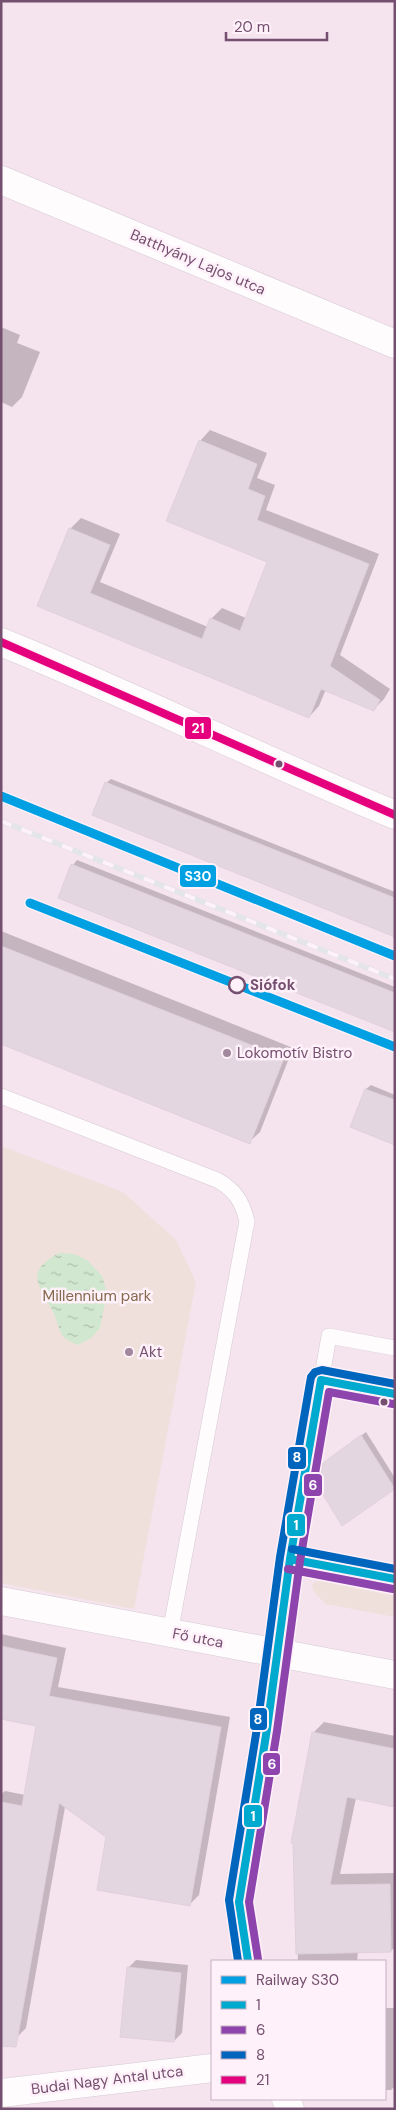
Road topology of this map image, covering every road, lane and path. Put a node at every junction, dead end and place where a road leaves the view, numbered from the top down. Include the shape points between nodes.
1 (1, 180) edge
2 (395, 344) edge
3 (1, 642) edge
4 (395, 815) edge
5 (1, 1096) edge
6 (395, 1348) edge
7 (321, 1380) junction
8 (395, 1394) edge
9 (290, 1559) junction
10 (395, 1579) edge
11 (1, 1601) edge
12 (170, 1633) junction
13 (278, 1654) junction
14 (395, 1675) edge
15 (248, 1960) edge
16 (211, 2068) edge
17 (1, 2093) edge

1 - 2 street, Batthyány Lajos utca
3 - 4 street
5 - 12 lane via 217,1180 230,1187 242,1203 247,1221
6 - 7 lane via 329,1336
7 - 8 lane
7 - 9 lane
9 - 10 lane
9 - 13 lane
11 - 12 street, Fő utca
12 - 13 street, Fő utca
13 - 14 street, Fő utca
13 - 15 street via 239,1902
16 - 17 street, Budai Nagy Antal utca

